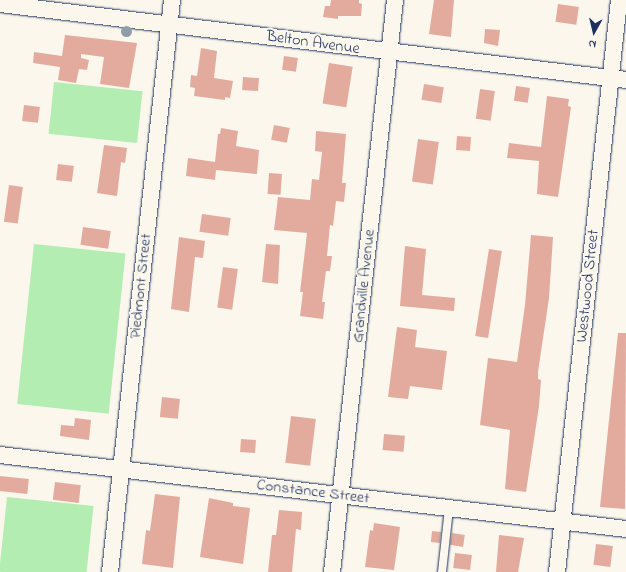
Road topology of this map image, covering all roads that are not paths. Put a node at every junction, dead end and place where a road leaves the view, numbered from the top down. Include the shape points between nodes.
1 (172, 0) edge
2 (395, 0) edge
3 (619, 0) edge
4 (0, 4) edge
5 (169, 24) junction
6 (389, 53) junction
7 (618, 79) edge
8 (0, 455) edge
9 (121, 469) junction
10 (340, 495) junction
11 (449, 509) junction
12 (562, 521) junction
13 (626, 528) edge
14 (110, 572) edge
15 (332, 572) edge
16 (442, 572) edge
17 (556, 572) edge

1 - 5 street, Piedmont Street
2 - 6 street, Grandville Avenue
3 - 7 street, Westwood Street
4 - 5 street, Belton Avenue
5 - 6 street, Belton Avenue
5 - 9 street, Piedmont Street
6 - 7 street, Belton Avenue
6 - 10 street, Grandville Avenue
7 - 12 street, Westwood Street
8 - 9 street, Constance Street
9 - 10 street, Constance Street
9 - 14 street, Piedmont Street
10 - 11 street, Constance Street
10 - 15 street, Grandville Avenue
11 - 12 street, Constance Street
11 - 16 lane
12 - 13 street, Constance Street
12 - 17 street, Westwood Street

